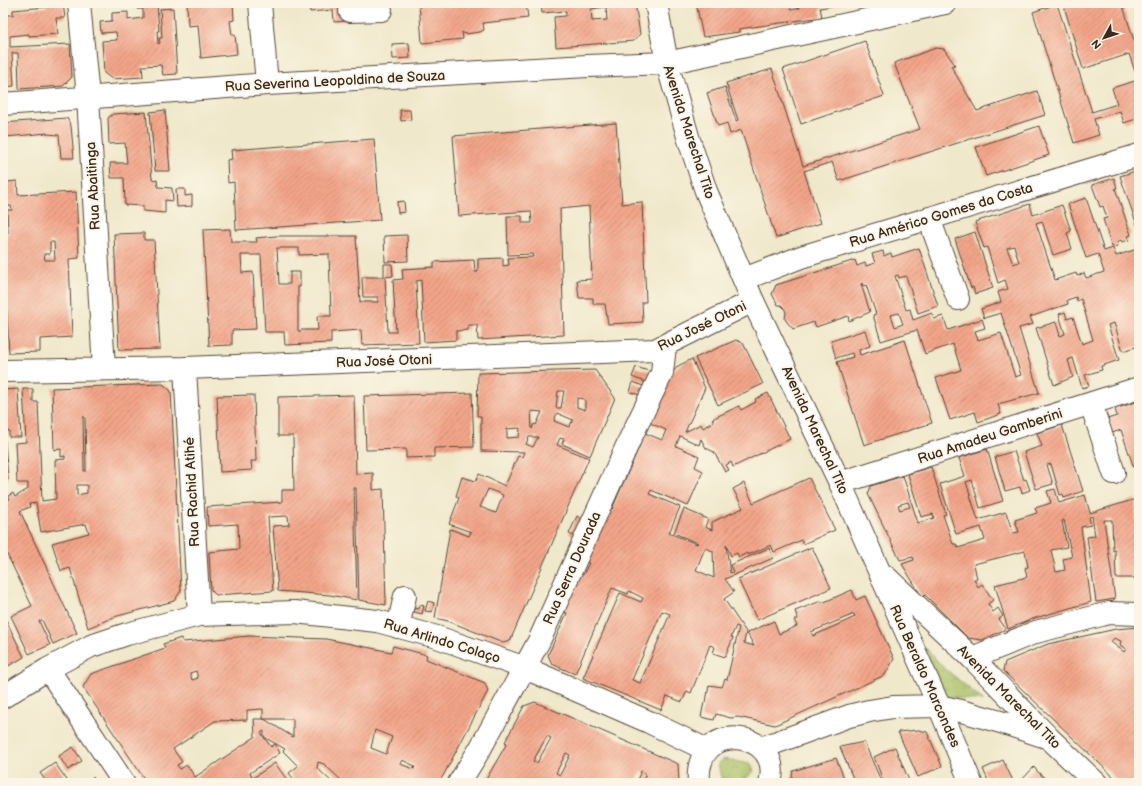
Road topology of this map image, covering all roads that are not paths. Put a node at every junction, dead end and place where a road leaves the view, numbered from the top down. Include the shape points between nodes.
1 (79, 3) edge
2 (260, 3) edge
3 (656, 3) edge
4 (945, 3) edge
5 (381, 10) dead end
6 (350, 11) dead end
7 (667, 63) junction
8 (267, 84) junction
9 (88, 97) junction
10 (3, 104) edge
11 (1139, 155) edge
12 (929, 218) junction
13 (744, 279) junction
14 (958, 299) dead end
15 (753, 301) junction
16 (665, 346) junction
17 (185, 368) junction
18 (104, 369) junction
19 (3, 371) edge
20 (1139, 388) edge
21 (1091, 404) junction
22 (1114, 473) dead end
23 (840, 483) junction
24 (879, 570) junction
25 (405, 596) dead end
26 (1139, 614) edge
27 (199, 615) junction
28 (398, 627) junction
29 (972, 658) junction
30 (525, 668) junction
31 (48, 669) junction
32 (3, 697) edge
33 (939, 706) junction
34 (1049, 738) junction
35 (761, 748) junction
36 (707, 750) junction
37 (124, 783) edge
38 (459, 783) edge
39 (699, 783) edge
40 (770, 783) edge
41 (971, 783) edge
42 (1096, 783) edge

1 - 9 street, Rua Abaitinga
2 - 8 street
3 - 7 street, Avenida Marechal Tito
4 - 7 street, Rua Severina Leopoldina de Souza
5 - 6 street
7 - 8 street, Rua Severina Leopoldina de Souza
7 - 13 street, Avenida Marechal Tito via 706,191
8 - 9 street, Rua Severina Leopoldina de Souza
9 - 10 street, Rua Severina Leopoldina de Souza
9 - 18 street, Rua Abaitinga
11 - 12 street, Rua Américo Gomes da Costa
12 - 13 street, Rua Américo Gomes da Costa via 801,257
12 - 14 street
13 - 15 street, Avenida Marechal Tito
15 - 16 street, Rua José Otoni
15 - 23 street, Avenida Marechal Tito
16 - 17 street, Rua José Otoni via 655,350
16 - 30 street, Rua Serra Dourada via 662,373
17 - 18 street, Rua José Otoni
17 - 27 street, Rua Rachid Atihé
18 - 19 street, Rua José Otoni
20 - 21 street, Rua Amadeu Gamberini
21 - 22 street
21 - 23 street, Rua Amadeu Gamberini
23 - 24 street, Avenida Marechal Tito
24 - 29 street, Avenida Marechal Tito
24 - 33 street, Rua Beraldo Marcondes
25 - 28 street
26 - 29 street via 1109,613 1036,632
27 - 28 street, Rua Arlindo Colaço via 295,612 377,621
27 - 31 street, Rua Arlindo Colaço via 91,646
28 - 30 street, Rua Arlindo Colaço via 438,637
29 - 34 street, Avenida Marechal Tito
30 - 36 street, Rua Arlindo Colaço
30 - 38 street, Rua Serra Dourada
31 - 32 street, Rua Arlindo Colaço
31 - 37 street
33 - 34 street via 1004,722
33 - 35 street via 892,707 869,711
33 - 41 street, Rua Beraldo Marcondes
34 - 42 street, Avenida Marechal Tito
35 - 36 street via 748,740 734,737 719,741
35 - 40 street via 770,761
36 - 39 street via 699,765

